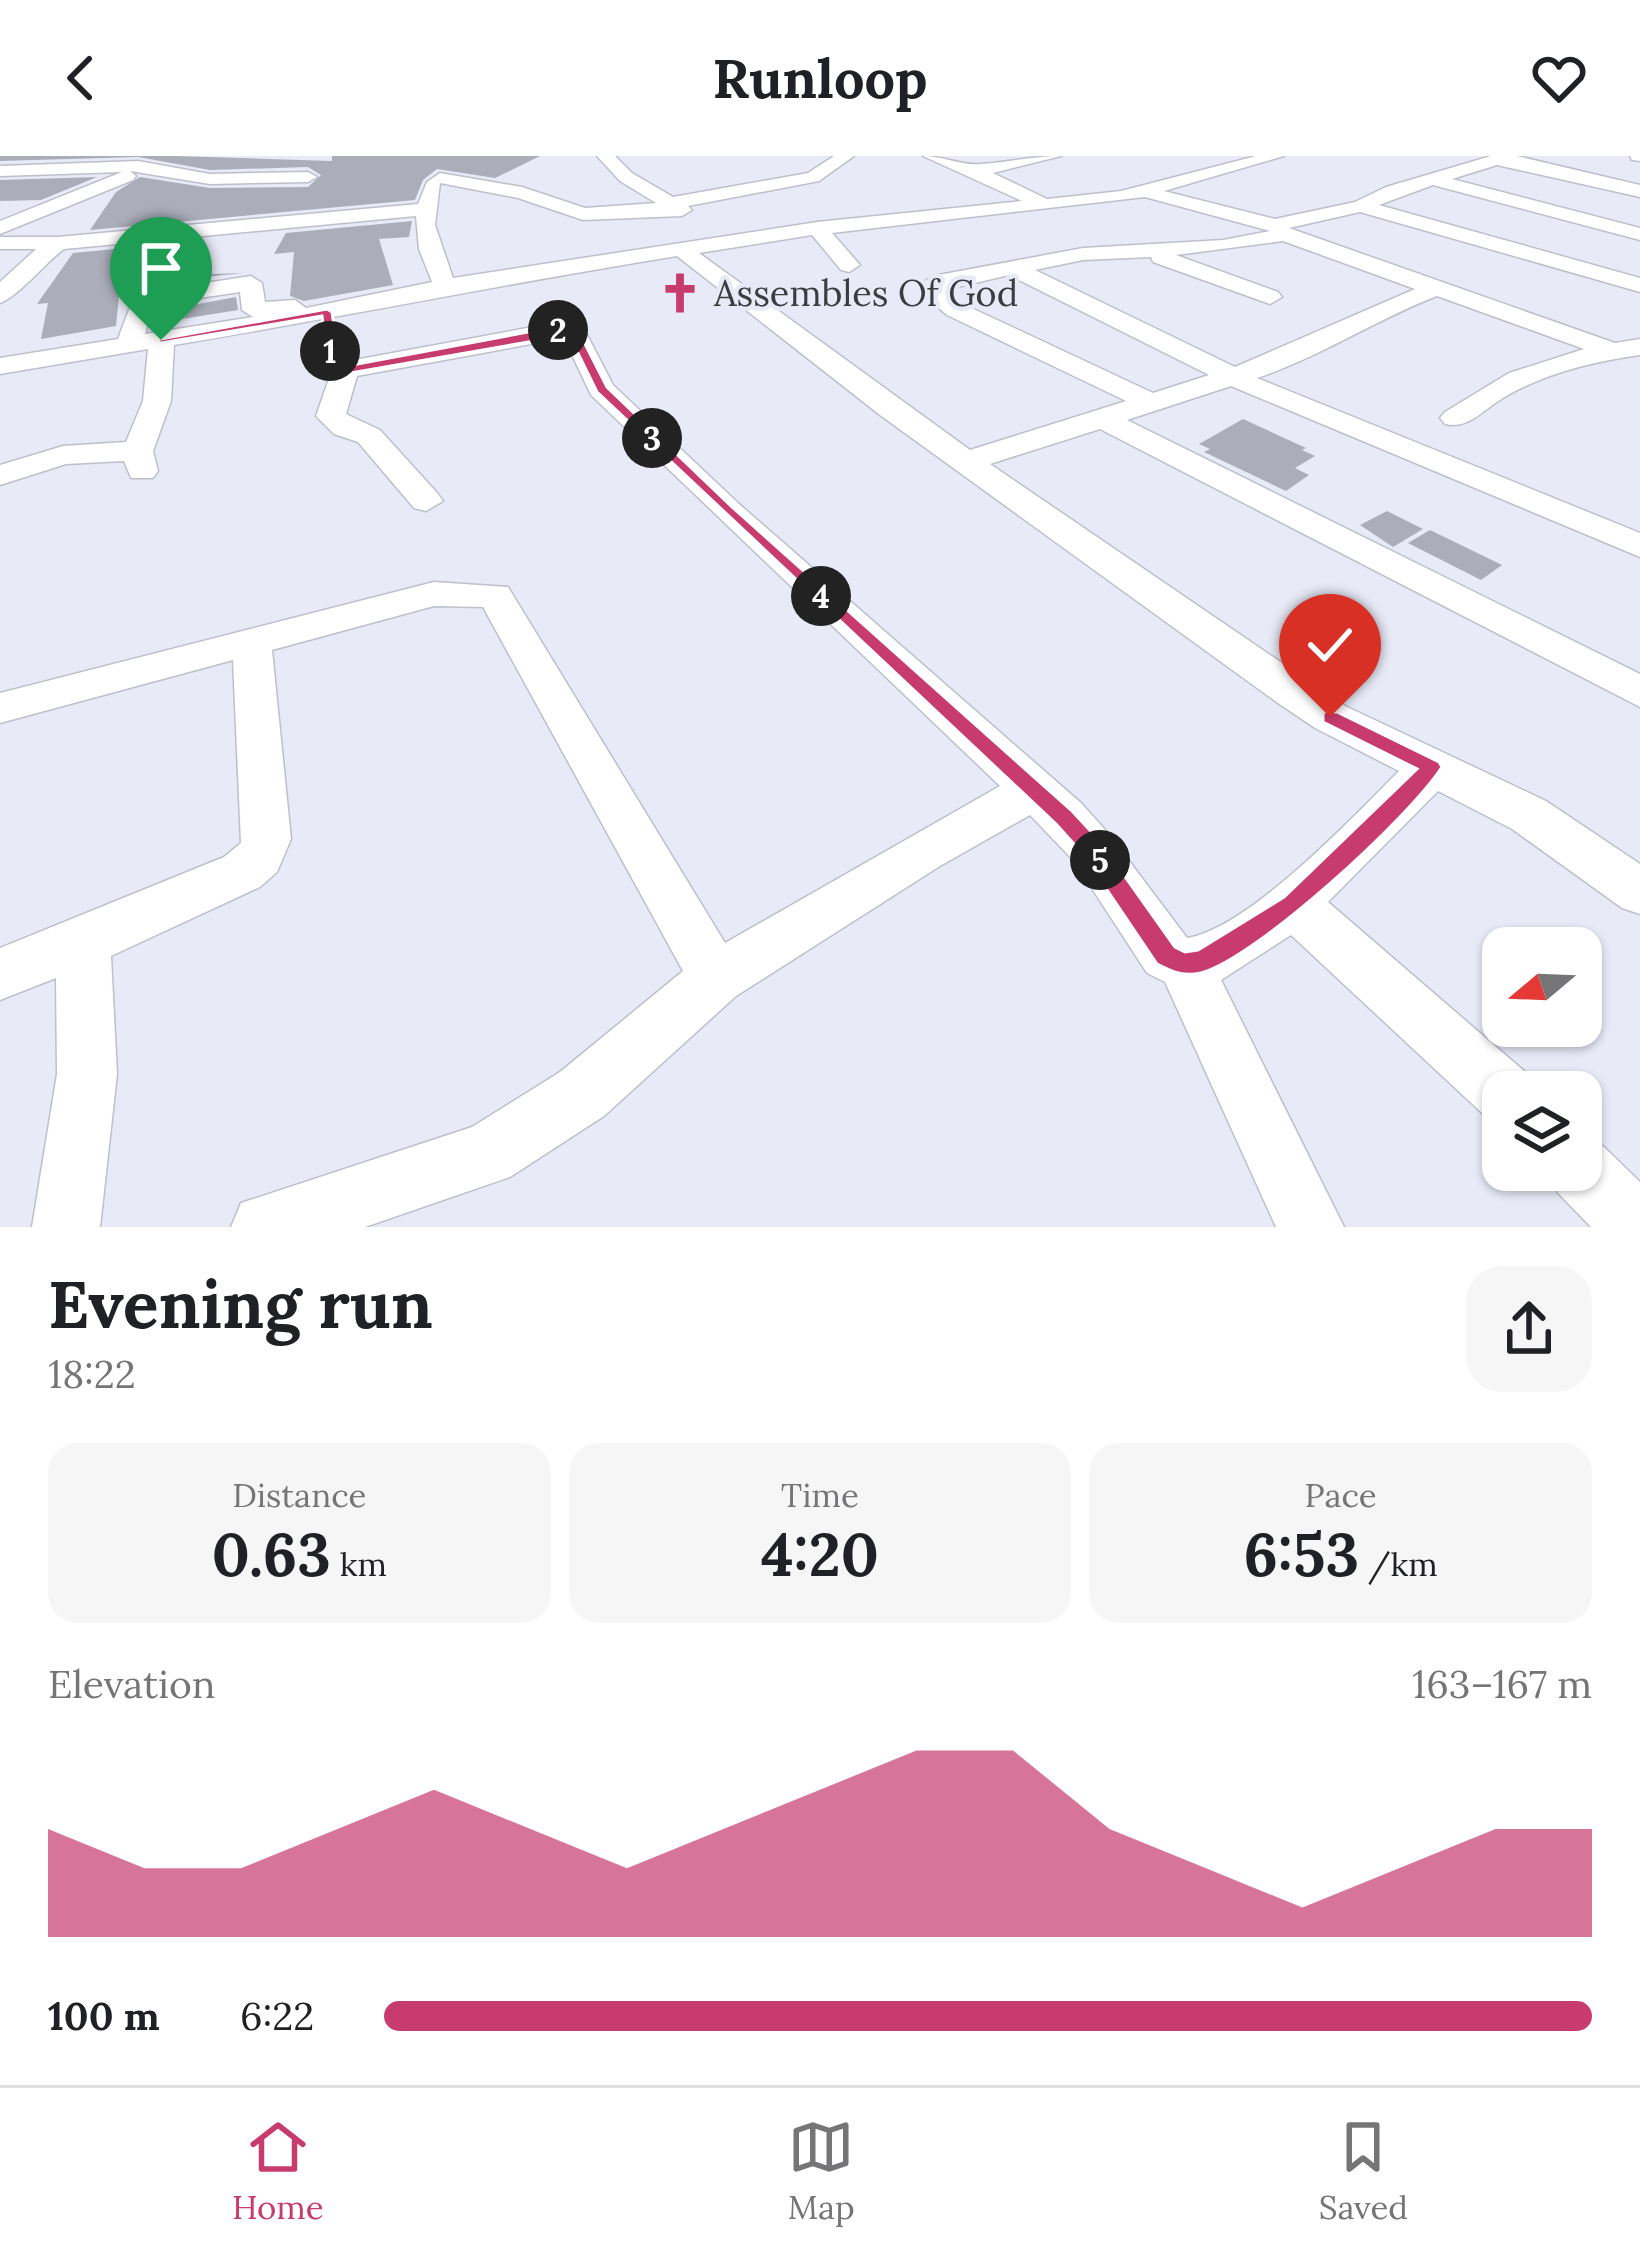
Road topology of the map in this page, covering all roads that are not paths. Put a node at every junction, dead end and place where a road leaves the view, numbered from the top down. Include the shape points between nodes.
1 (50, 156) edge
2 (118, 156) edge
3 (202, 156) edge
4 (605, 156) edge
5 (845, 156) edge
6 (931, 156) edge
7 (1053, 156) edge
8 (1276, 156) edge
9 (471, 157) edge
10 (1503, 158) edge
11 (322, 159) dead end
12 (100, 166) junction
13 (30, 169) junction
14 (158, 169) junction
15 (774, 169) dead end
16 (0, 170) edge
17 (975, 171) junction
18 (308, 177) junction
19 (440, 178) junction
20 (1430, 179) junction
21 (794, 182) junction
22 (1640, 191) edge
23 (1146, 192) junction
24 (674, 205) junction
25 (1045, 206) junction
26 (1361, 206) junction
27 (426, 209) junction
28 (277, 222) junction
29 (0, 228) edge
30 (817, 228) junction
31 (1280, 230) junction
32 (1640, 234) edge
33 (0, 243) edge
34 (58, 243) junction
35 (725, 244) junction
36 (1143, 250) junction
37 (685, 252) junction
38 (849, 265) dead end
39 (26, 266) junction
40 (0, 268) edge
41 (1013, 268) junction
42 (1640, 285) edge
43 (445, 286) junction
44 (1438, 288) junction
45 (0, 296) edge
46 (1270, 296) dead end
47 (382, 298) junction
48 (564, 306) dead end
49 (327, 312) junction
50 (515, 315) dead end
51 (161, 340) junction
52 (129, 345) junction
53 (1640, 347) edge
54 (1175, 349) junction
55 (1609, 349) junction
56 (0, 366) edge
57 (345, 370) junction
58 (1092, 377) junction
59 (1231, 377) junction
60 (1152, 403) junction
61 (1455, 418) dead end
62 (1105, 420) junction
63 (965, 462) junction
64 (0, 475) edge
65 (425, 501) dead end
66 (1640, 546) edge
67 (252, 644) junction
68 (1640, 692) edge
69 (0, 708) edge
70 (1432, 767) junction
71 (1034, 790) junction
72 (1640, 892) edge
73 (1293, 904) junction
74 (82, 943) junction
75 (1184, 964) junction
76 (0, 974) edge
77 (716, 978) junction
78 (1482, 1073) edge
79 (1602, 1191) edge
80 (66, 1227) edge
81 (266, 1227) edge
82 (1310, 1227) edge
83 (1638, 1227) edge

1 - 13 street
2 - 12 street
3 - 14 street
4 - 24 street
5 - 21 street
6 - 17 street
7 - 17 street
8 - 23 street
9 - 19 street
10 - 20 street
10 - 22 street
11 - 18 street
12 - 13 street
12 - 14 street
13 - 16 street
14 - 18 street via 210,178
14 - 29 street
15 - 21 street
17 - 25 street
18 - 28 street
19 - 24 street via 583,214
19 - 27 street
20 - 26 street
20 - 32 street
21 - 24 street
23 - 25 street
23 - 31 street
24 - 35 street
25 - 30 street
26 - 31 street
26 - 42 street
27 - 28 street
27 - 43 street via 424,239
28 - 34 street
30 - 35 street
30 - 38 street
31 - 36 street via 1223,246
31 - 44 street
33 - 34 street
34 - 39 street
35 - 37 street
36 - 41 street
36 - 46 street
37 - 43 street via 538,282
37 - 63 street via 738,281
39 - 40 street
39 - 45 street
41 - 54 street
41 - 58 street via 942,278 934,292
43 - 47 street
44 - 55 street
44 - 59 street
47 - 49 street
47 - 52 street via 261,312 251,283 173,294 142,302
48 - 50 street
49 - 51 street
49 - 57 street via 333,363
51 - 52 street
51 - 64 street via 157,401 140,461 63,455
52 - 56 street
53 - 55 street
54 - 58 street
54 - 59 street
55 - 61 street via 1516,382
57 - 65 street via 334,422 369,436
57 - 71 street via 574,332 601,389
58 - 60 street
59 - 60 street
59 - 66 street
60 - 62 street
62 - 63 street
62 - 68 street
63 - 70 street via 1330,717
67 - 69 street
67 - 74 street via 267,839 259,857 242,872
67 - 77 street via 434,594 495,596
70 - 72 street via 1529,815
70 - 73 street
71 - 75 street via 1090,847 1166,956
71 - 77 street
73 - 75 street via 1203,961
73 - 78 street
74 - 76 street
74 - 80 street via 87,1074
75 - 82 street
77 - 81 street via 582,1094 487,1154
79 - 83 street

